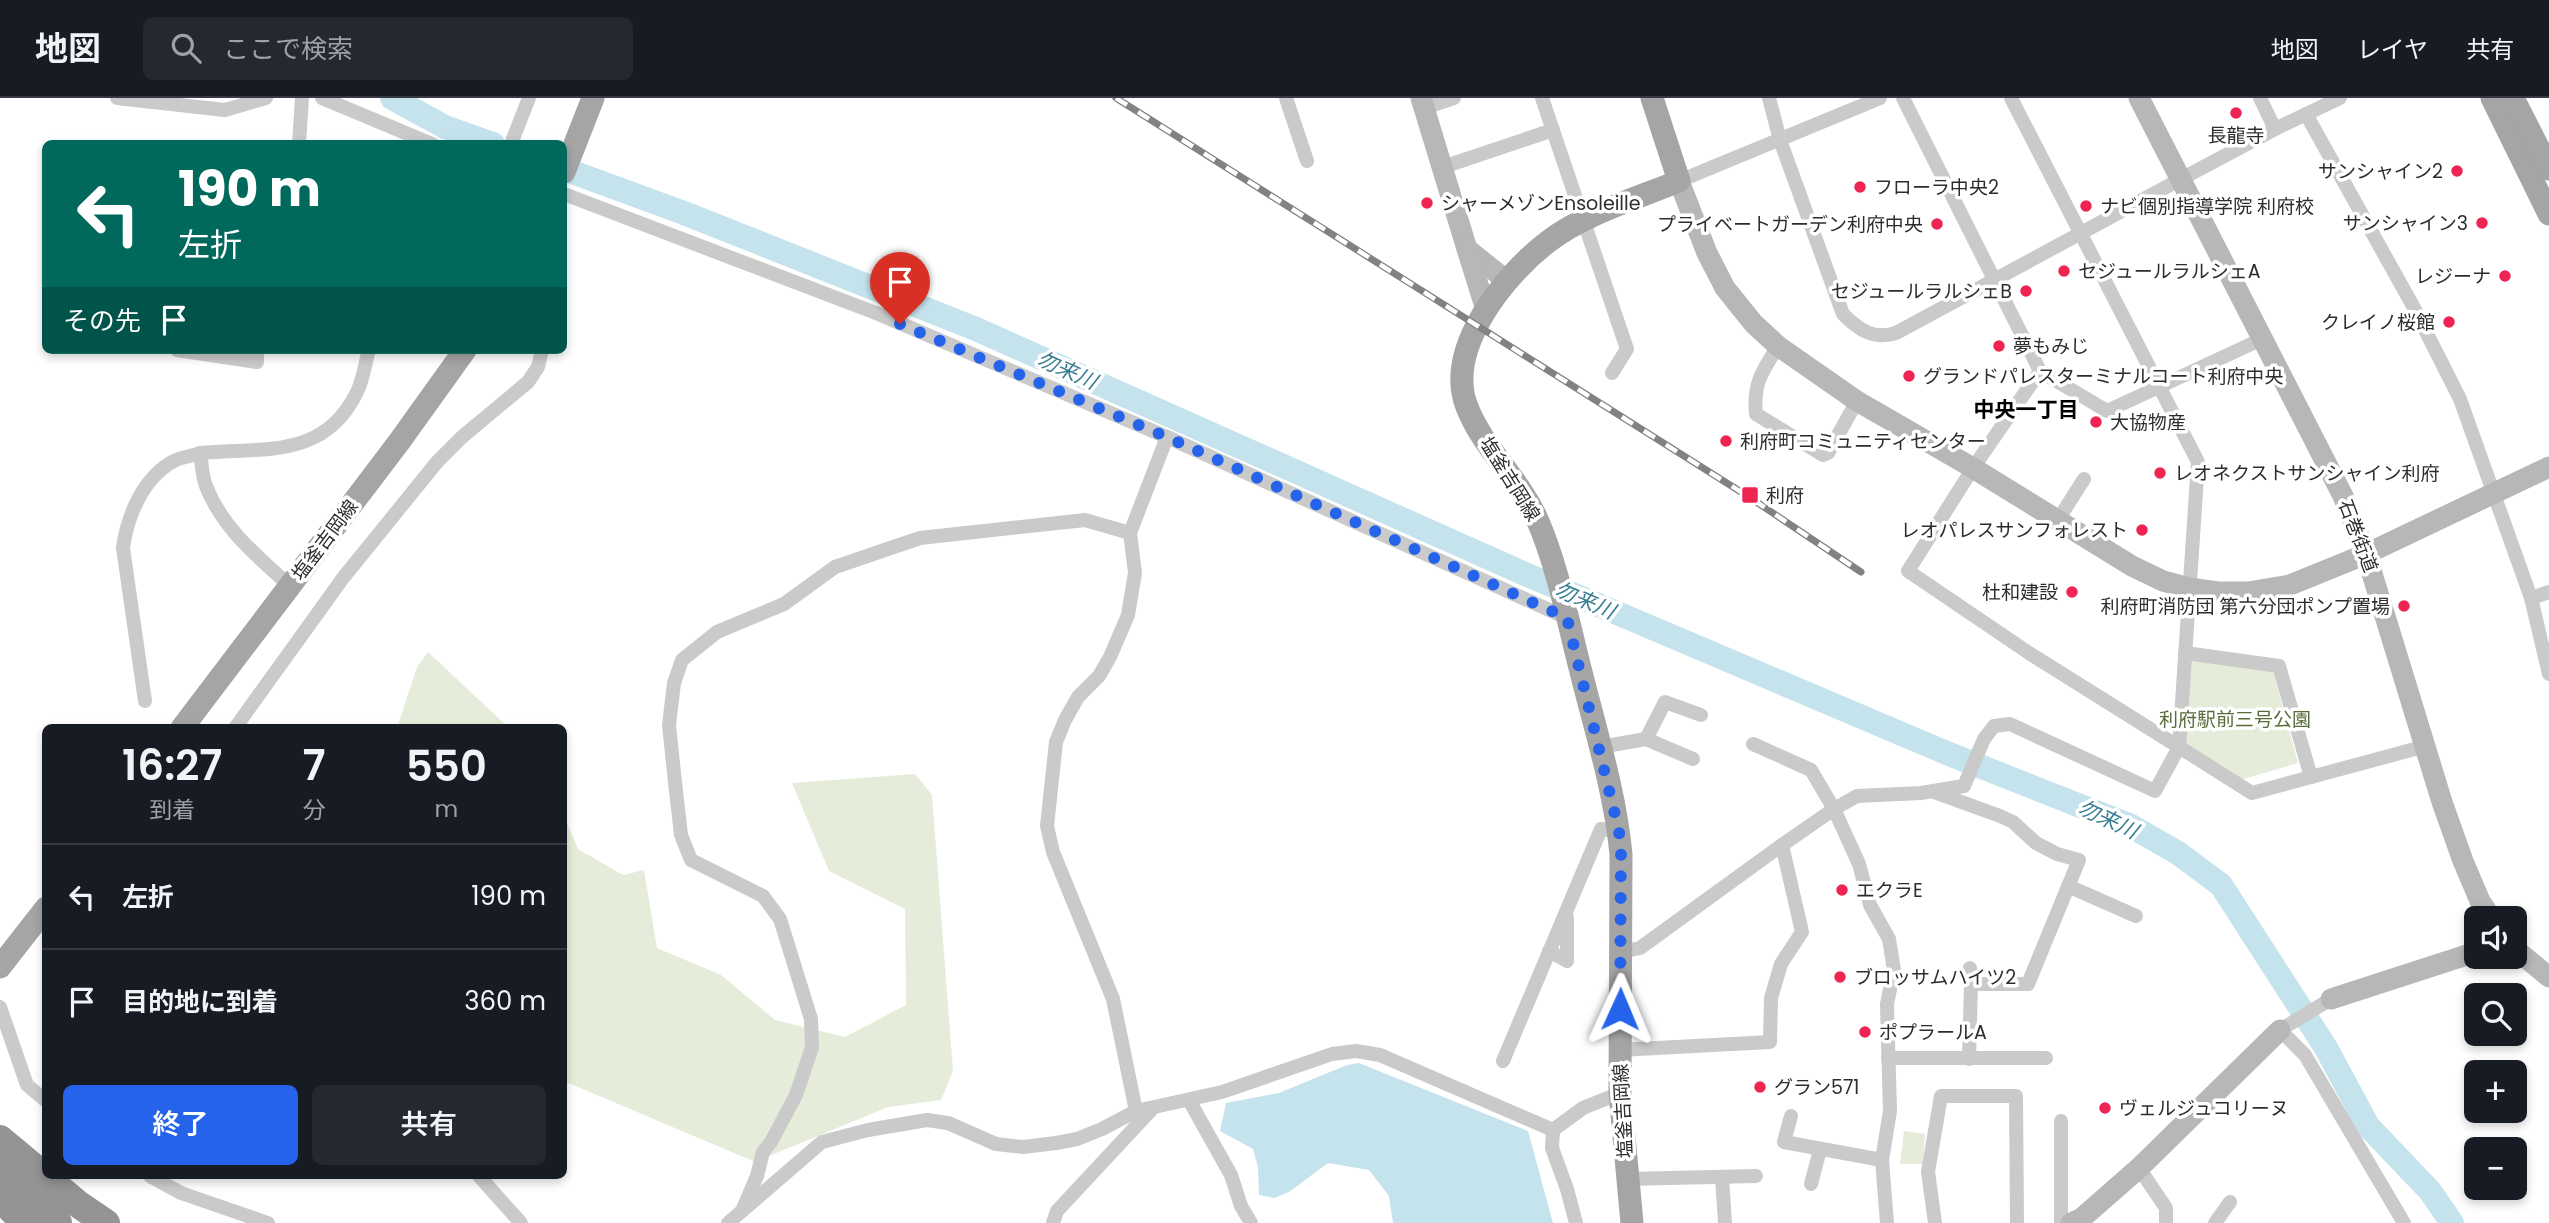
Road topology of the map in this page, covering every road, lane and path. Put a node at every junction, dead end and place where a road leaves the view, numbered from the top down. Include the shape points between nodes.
1 (117, 98) edge
2 (266, 98) edge
3 (302, 98) edge
4 (322, 98) edge
5 (528, 98) edge
6 (593, 98) edge
7 (1286, 98) edge
8 (1454, 98) edge
9 (1542, 98) edge
10 (1652, 98) edge
11 (1769, 98) edge
12 (1880, 98) edge
13 (1903, 98) edge
14 (2011, 98) edge
15 (2139, 98) edge
16 (2260, 98) edge
17 (2340, 98) edge
18 (2492, 98) edge
19 (2514, 98) edge
20 (1422, 103) edge
21 (2306, 114) junction
22 (2275, 129) junction
23 (1553, 130) junction
24 (299, 140) edge
25 (422, 140) edge
26 (513, 140) edge
27 (1780, 140) junction
28 (1307, 161) dead end
29 (567, 164) edge
30 (1443, 167) junction
31 (2549, 169) edge
32 (2181, 179) junction
33 (1679, 181) junction
34 (567, 195) edge
35 (2549, 214) edge
36 (1584, 221) junction
37 (2080, 233) junction
38 (1467, 249) junction
39 (1995, 280) junction
40 (1507, 281) junction
41 (1486, 310) junction
42 (2262, 339) junction
43 (1778, 346) junction
44 (204, 354) edge
45 (257, 354) edge
46 (368, 354) edge
47 (462, 354) edge
48 (541, 354) edge
49 (2040, 371) junction
50 (1612, 373) dead end
51 (2159, 388) junction
52 (1857, 401) junction
53 (1167, 437) junction
54 (200, 453) junction
55 (2549, 467) edge
56 (1973, 468) junction
57 (2084, 479) dead end
58 (2496, 494) junction
59 (2057, 520) junction
60 (1130, 533) junction
61 (2366, 554) junction
62 (290, 586) junction
63 (2189, 588) junction
64 (2549, 592) edge
65 (2531, 598) junction
66 (1566, 615) junction
67 (2185, 653) junction
68 (2549, 674) edge
69 (145, 701) dead end
70 (1701, 715) dead end
71 (185, 724) edge
72 (238, 724) edge
73 (1646, 739) junction
74 (1753, 744) dead end
75 (2426, 746) junction
76 (1600, 747) junction
77 (2179, 747) junction
78 (1693, 759) dead end
79 (2311, 777) junction
80 (1933, 792) junction
81 (1833, 808) junction
82 (1619, 831) junction
83 (1782, 845) junction
84 (2068, 886) junction
85 (2483, 906) edge
86 (1567, 909) junction
87 (42, 913) edge
88 (2136, 916) dead end
89 (1549, 951) junction
90 (1621, 952) junction
91 (2464, 956) edge
92 (2527, 959) edge
93 (0, 967) edge
94 (1970, 968) dead end
95 (2549, 977) edge
96 (1971, 984) junction
97 (2331, 999) joint
98 (0, 1007) edge
99 (2283, 1029) junction
100 (1619, 1050) junction
101 (1888, 1058) junction
102 (2046, 1058) dead end
103 (1969, 1059) junction
104 (1503, 1061) dead end
105 (1619, 1093) junction
106 (42, 1098) edge
107 (1189, 1100) junction
108 (1153, 1108) junction
109 (1136, 1111) junction
110 (1791, 1116) dead end
111 (2062, 1121) dead end
112 (1553, 1130) junction
113 (0, 1139) edge
114 (1820, 1150) junction
115 (1882, 1160) junction
116 (0, 1165) edge
117 (2139, 1168) junction
118 (42, 1175) edge
119 (1756, 1176) dead end
120 (1722, 1177) junction
121 (47, 1179) edge
122 (155, 1179) edge
123 (482, 1179) edge
124 (1627, 1179) junction
125 (1811, 1184) dead end
126 (0, 1198) edge
127 (2230, 1202) dead end
128 (742, 1211) junction
129 (25, 1223) edge
130 (58, 1223) edge
131 (106, 1223) edge
132 (268, 1223) edge
133 (521, 1223) edge
134 (728, 1223) edge
135 (1053, 1223) edge
136 (1251, 1223) edge
137 (1576, 1223) edge
138 (1632, 1223) edge
139 (1725, 1223) edge
140 (1887, 1223) edge
141 (1935, 1223) edge
142 (2017, 1223) edge
143 (2061, 1223) edge
144 (2071, 1223) edge
145 (2166, 1223) edge
146 (2215, 1223) edge
147 (2404, 1223) edge

1 - 2 street via 225,110
3 - 24 street
4 - 25 street
5 - 26 street
6 - 29 main road
7 - 28 street
8 - 20 street
9 - 23 street
10 - 33 main road
11 - 27 street
12 - 27 street
13 - 39 street
14 - 37 street
15 - 32 street, 石巻街道
16 - 22 street
17 - 21 street
18 - 35 main road
19 - 31 main road
20 - 30 street
21 - 22 street
21 - 58 street via 2460,399
22 - 32 street
23 - 30 street
23 - 36 street
27 - 33 street
27 - 39 street via 1835,294 1843,313 1857,328 1884,337 1896,333
30 - 38 street
32 - 37 street
32 - 42 street, 石巻街道
33 - 36 main road, 塩釜吉岡線
33 - 43 street via 1725,288
34 - 53 street via 876,313
36 - 40 main road, 塩釜吉岡線 via 1549,240
36 - 50 street via 1627,349
37 - 39 street
37 - 51 street
38 - 40 street
38 - 41 street
39 - 49 street
40 - 41 main road, 塩釜吉岡線
41 - 66 main road, 塩釜吉岡線 via 1462,367 1466,406 1525,497 1548,547
42 - 51 street
42 - 61 street, 石巻街道 via 2343,496
43 - 52 street
43 - 52 street via 1756,381 1756,414 1823,455
44 - 45 street via 257,362
46 - 54 street via 359,390 344,416 321,435 290,448
47 - 62 main road, 塩釜吉岡線
48 - 72 street via 528,382 437,462 360,557
49 - 51 street via 2108,411
49 - 56 street
51 - 63 street via 2197,462
52 - 56 street
53 - 60 street
53 - 66 street
54 - 62 street via 205,484 220,517
54 - 69 street via 174,462 155,477 126,525 123,548
55 - 58 street
56 - 59 street
56 - 77 street via 1908,571
57 - 59 street
58 - 61 street
58 - 65 street
59 - 63 street via 2132,566
60 - 109 street via 1135,573 1128,615 1110,657 1078,697 1056,742 1048,826 1053,852 1113,999
60 - 128 street via 1085,520 920,538 835,567 784,604 717,632 682,660 669,725 681,835 691,860 763,896 780,919 811,1018 812,1046 796,1095 763,1152
61 - 63 street via 2290,584 2248,592
61 - 75 street, 石巻街道
62 - 71 main road, 塩釜吉岡線
63 - 67 street
64 - 65 street
65 - 68 street
66 - 76 main road, 塩釜吉岡線
67 - 77 street
67 - 79 street via 2279,666
70 - 73 street via 1665,702
73 - 76 street
73 - 78 street
74 - 81 street via 1811,769
75 - 79 street
75 - 85 street, 石巻街道 via 2463,860
76 - 82 main road, 塩釜吉岡線
77 - 79 street via 2252,793
77 - 80 street via 2155,791 2010,723 1994,726 1984,739 1964,786
80 - 81 street via 1857,796
80 - 84 street via 2013,822 2036,843 2079,860
81 - 83 street
81 - 101 street via 1859,864 1870,905 1889,939 1894,970 1887,1004
82 - 86 street via 1601,829
82 - 90 main road, 塩釜吉岡線
83 - 90 street via 1640,948
83 - 100 street via 1802,932 1781,964 1771,998 1770,1042
84 - 88 street
84 - 96 street via 2028,984
86 - 89 street
86 - 89 street via 1567,961
87 - 93 main road
89 - 104 street
90 - 100 main road, 塩釜吉岡線
91 - 97 street
92 - 95 street
94 - 96 street
96 - 103 street
97 - 99 street
98 - 106 street via 27,1085
99 - 117 street
99 - 147 street via 2305,1055
100 - 105 main road, 塩釜吉岡線
101 - 103 street
101 - 115 street via 1890,1111
102 - 103 street
105 - 112 street via 1583,1108
105 - 124 main road, 塩釜吉岡線
107 - 108 street
107 - 112 street via 1332,1054 1356,1051 1380,1055
107 - 136 street via 1231,1175
108 - 109 street
108 - 135 street via 1057,1211
109 - 128 street via 1077,1139 1023,1147 996,1144 948,1123 927,1121 868,1130 822,1142
110 - 114 street via 1784,1142
111 - 143 street
112 - 137 street via 1552,1149
113 - 118 highway
114 - 115 street
114 - 125 street
115 - 140 street
116 - 130 highway
117 - 144 street
117 - 145 street via 2166,1209
119 - 120 street
120 - 124 street
120 - 139 street
121 - 131 highway
122 - 132 street via 181,1193
123 - 133 street
124 - 138 main road, 塩釜吉岡線
126 - 129 highway
127 - 146 street
128 - 134 street
141 - 142 street via 1928,1172 1941,1097 2016,1096

